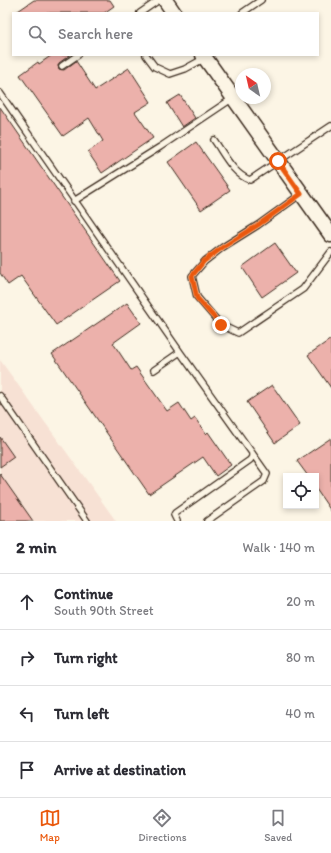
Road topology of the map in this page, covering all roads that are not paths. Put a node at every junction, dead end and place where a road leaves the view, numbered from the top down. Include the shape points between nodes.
1 (159, 0) edge
2 (165, 0) edge
3 (261, 0) edge
4 (141, 12) edge
5 (173, 12) edge
6 (243, 12) edge
7 (77, 56) edge
8 (147, 56) edge
9 (204, 56) edge
10 (62, 66) dead end
11 (0, 93) edge
12 (233, 98) junction
13 (331, 126) edge
14 (214, 140) dead end
15 (278, 161) junction
16 (301, 194) junction
17 (74, 201) junction
18 (331, 235) edge
19 (331, 252) edge
20 (180, 352) junction
21 (154, 370) dead end
22 (0, 396) edge
23 (252, 454) junction
24 (87, 521) edge
25 (177, 521) edge
26 (207, 521) edge

1 - 4 lane
2 - 5 street
3 - 6 lane
7 - 10 lane
8 - 9 lane via 155,67 170,74 185,69
9 - 12 street
11 - 17 lane
12 - 15 street
12 - 17 lane
13 - 15 lane
14 - 15 lane via 236,172 250,180
15 - 16 street
16 - 18 street
16 - 19 lane via 204,261 192,276 197,298 221,325 238,333 302,289
17 - 20 lane
20 - 21 lane
20 - 23 lane
22 - 24 lane
23 - 25 lane via 250,460 175,513
23 - 26 lane via 267,477

